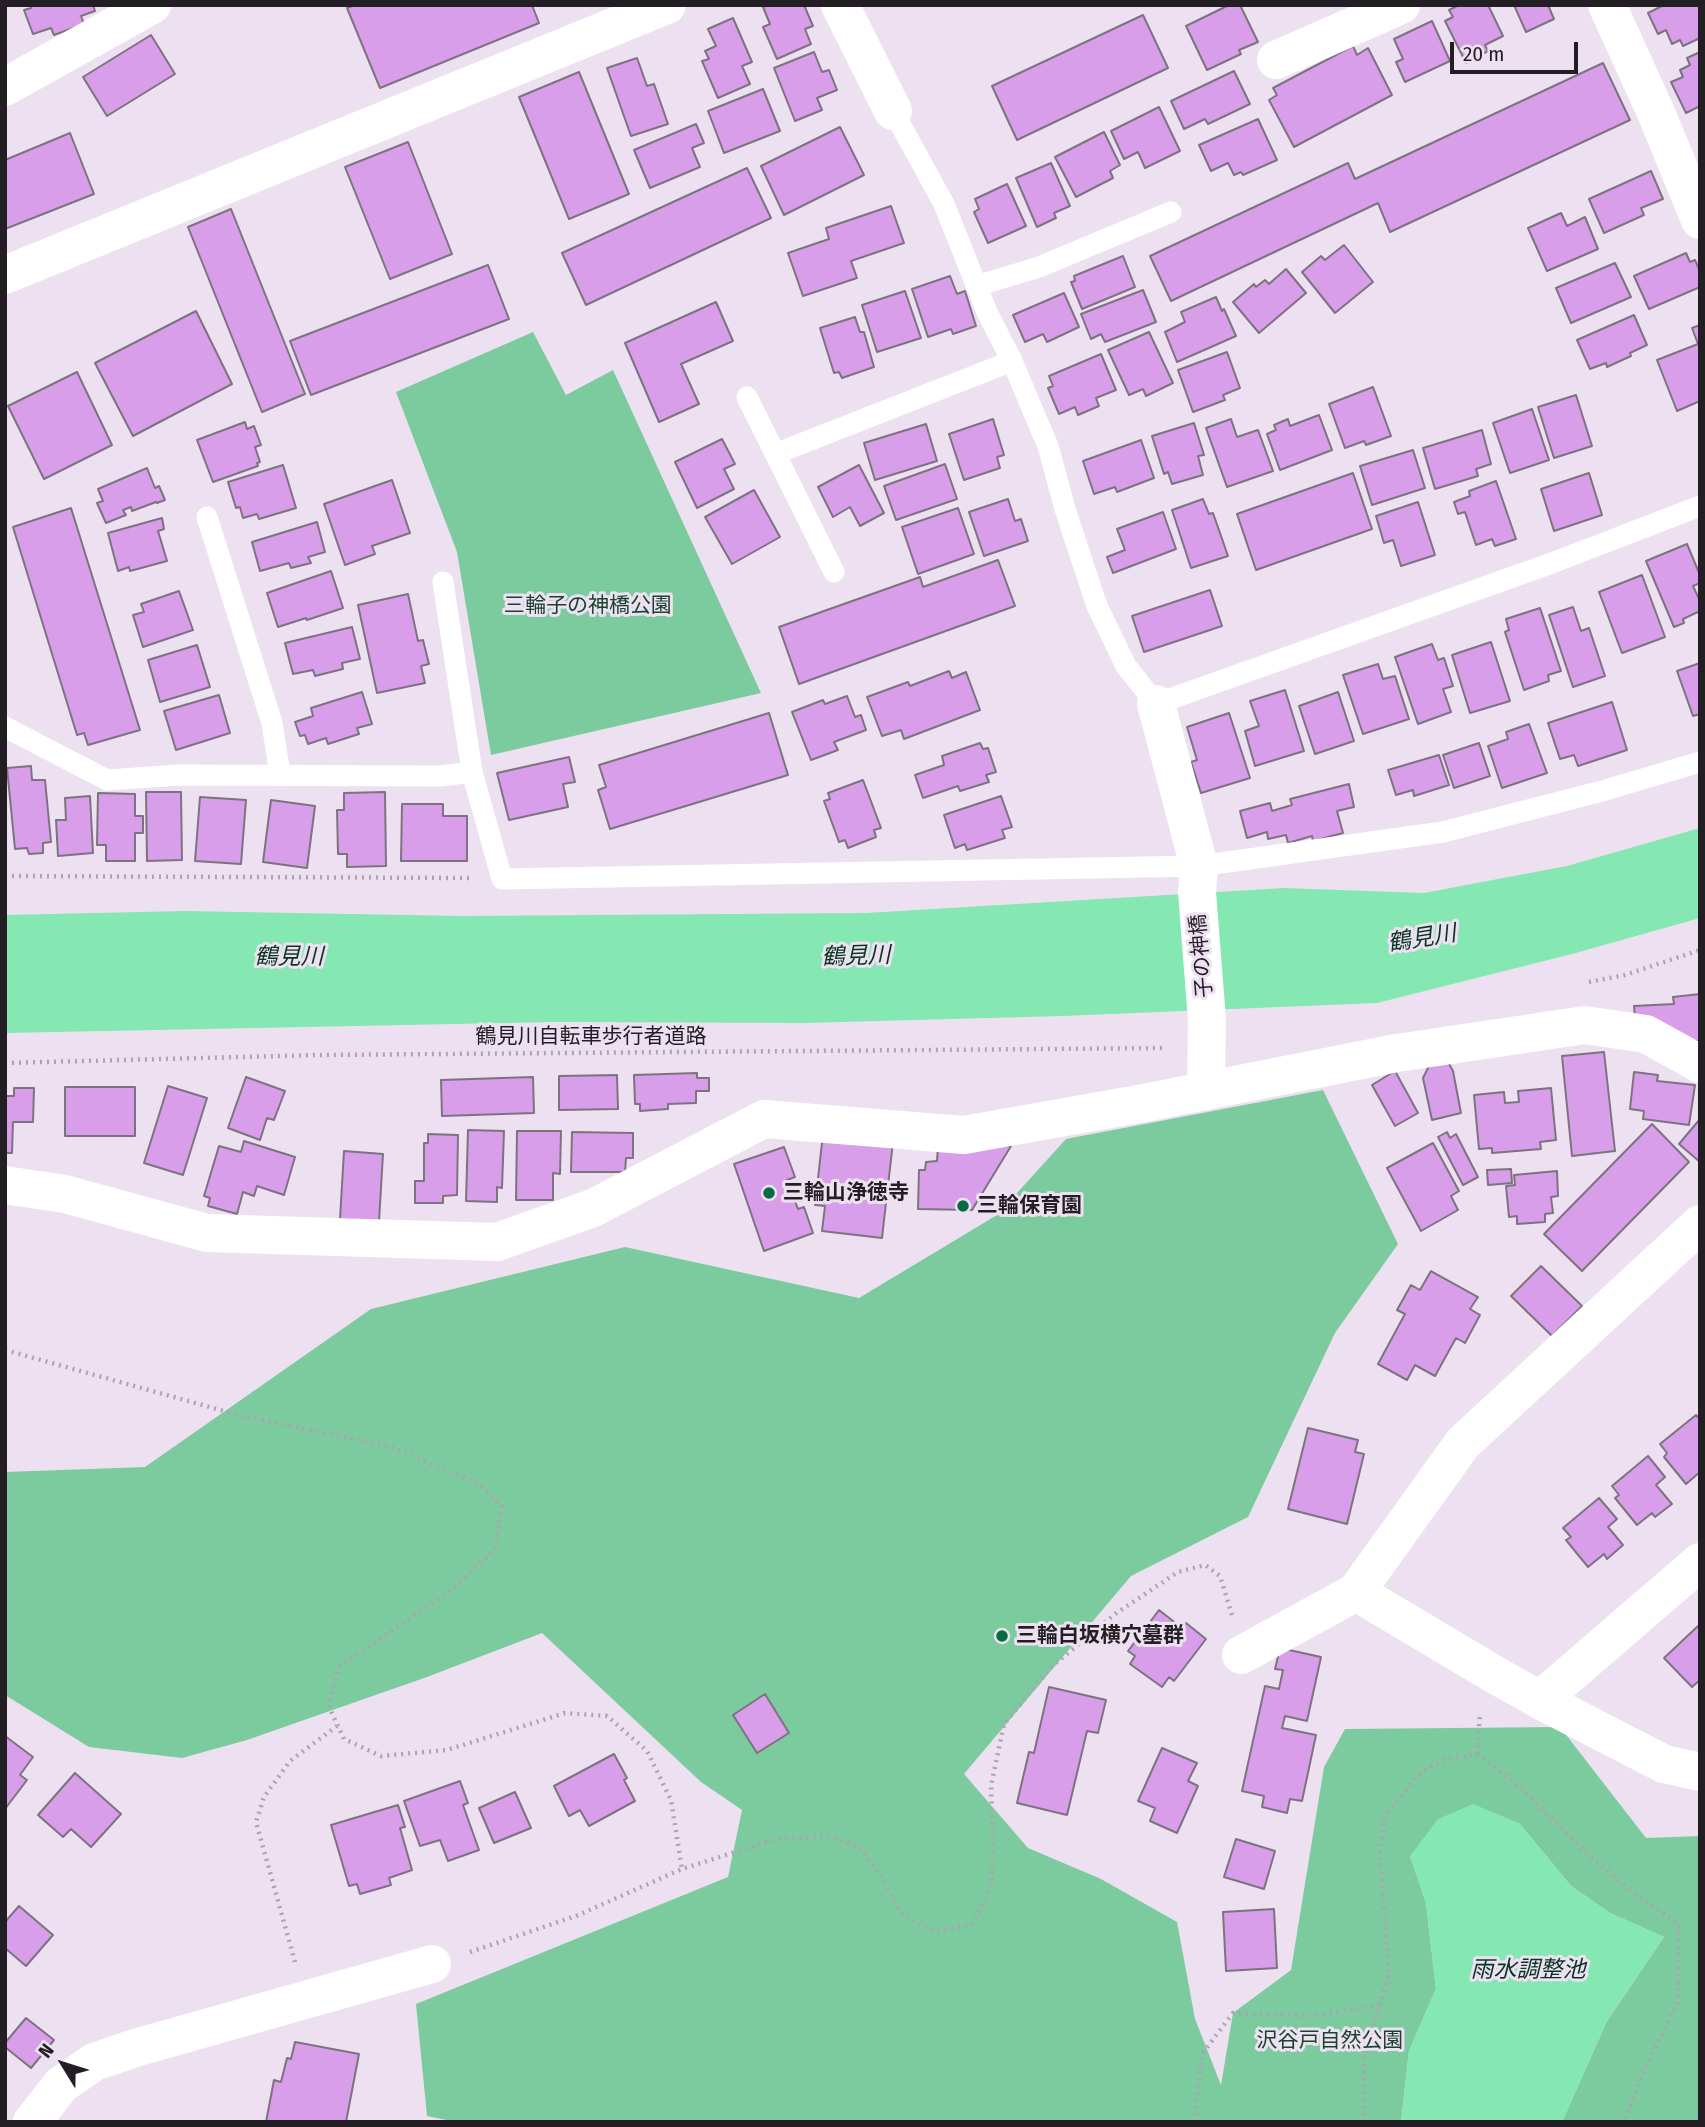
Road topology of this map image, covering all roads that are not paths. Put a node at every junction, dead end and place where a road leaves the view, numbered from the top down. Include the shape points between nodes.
1 (667, 5) edge
2 (840, 5) edge
3 (1401, 5) edge
4 (1607, 5) edge
5 (130, 11) edge
6 (1276, 60) dead end
7 (5, 87) edge
8 (893, 111) joint
9 (1171, 212) dead end
10 (1700, 220) edge
11 (5, 275) edge
12 (976, 286) junction
13 (1012, 361) junction
14 (747, 397) dead end
15 (775, 454) junction
16 (1700, 506) edge
17 (207, 517) dead end
18 (834, 572) dead end
19 (443, 582) dead end
20 (1156, 704) junction
21 (5, 727) edge
22 (1699, 762) edge
23 (472, 772) junction
24 (280, 774) junction
25 (1198, 879) junction
26 (1700, 1064) edge
27 (1206, 1091) junction
28 (5, 1185) edge
29 (1700, 1224) edge
30 (1700, 1562) edge
31 (1356, 1592) junction
32 (1241, 1655) road end
33 (1540, 1700) junction
34 (1700, 1772) edge
35 (432, 1964) road end
36 (32, 2122) edge

1 - 11 street
2 - 8 street
3 - 6 street
4 - 10 street
5 - 7 street
8 - 12 lane via 944,204
9 - 12 lane via 1039,267
12 - 13 lane
13 - 15 lane
13 - 20 lane via 1048,446 1097,606 1126,666
14 - 15 lane
15 - 18 lane
16 - 20 lane
17 - 24 lane via 272,723
19 - 23 lane
20 - 25 street, 子の神橋
21 - 24 lane via 107,780
22 - 25 lane via 1443,832
23 - 24 lane via 440,776
23 - 25 lane via 502,879
25 - 27 street, 子の神橋 via 1208,1020
26 - 27 street via 1646,1034 1585,1025 1397,1053
27 - 28 street via 964,1135 764,1119 593,1208 497,1242 207,1233 65,1194
29 - 31 street via 1463,1443
30 - 33 street
31 - 32 street
31 - 33 street
33 - 34 street via 1664,1764
35 - 36 street via 94,2062 61,2085

